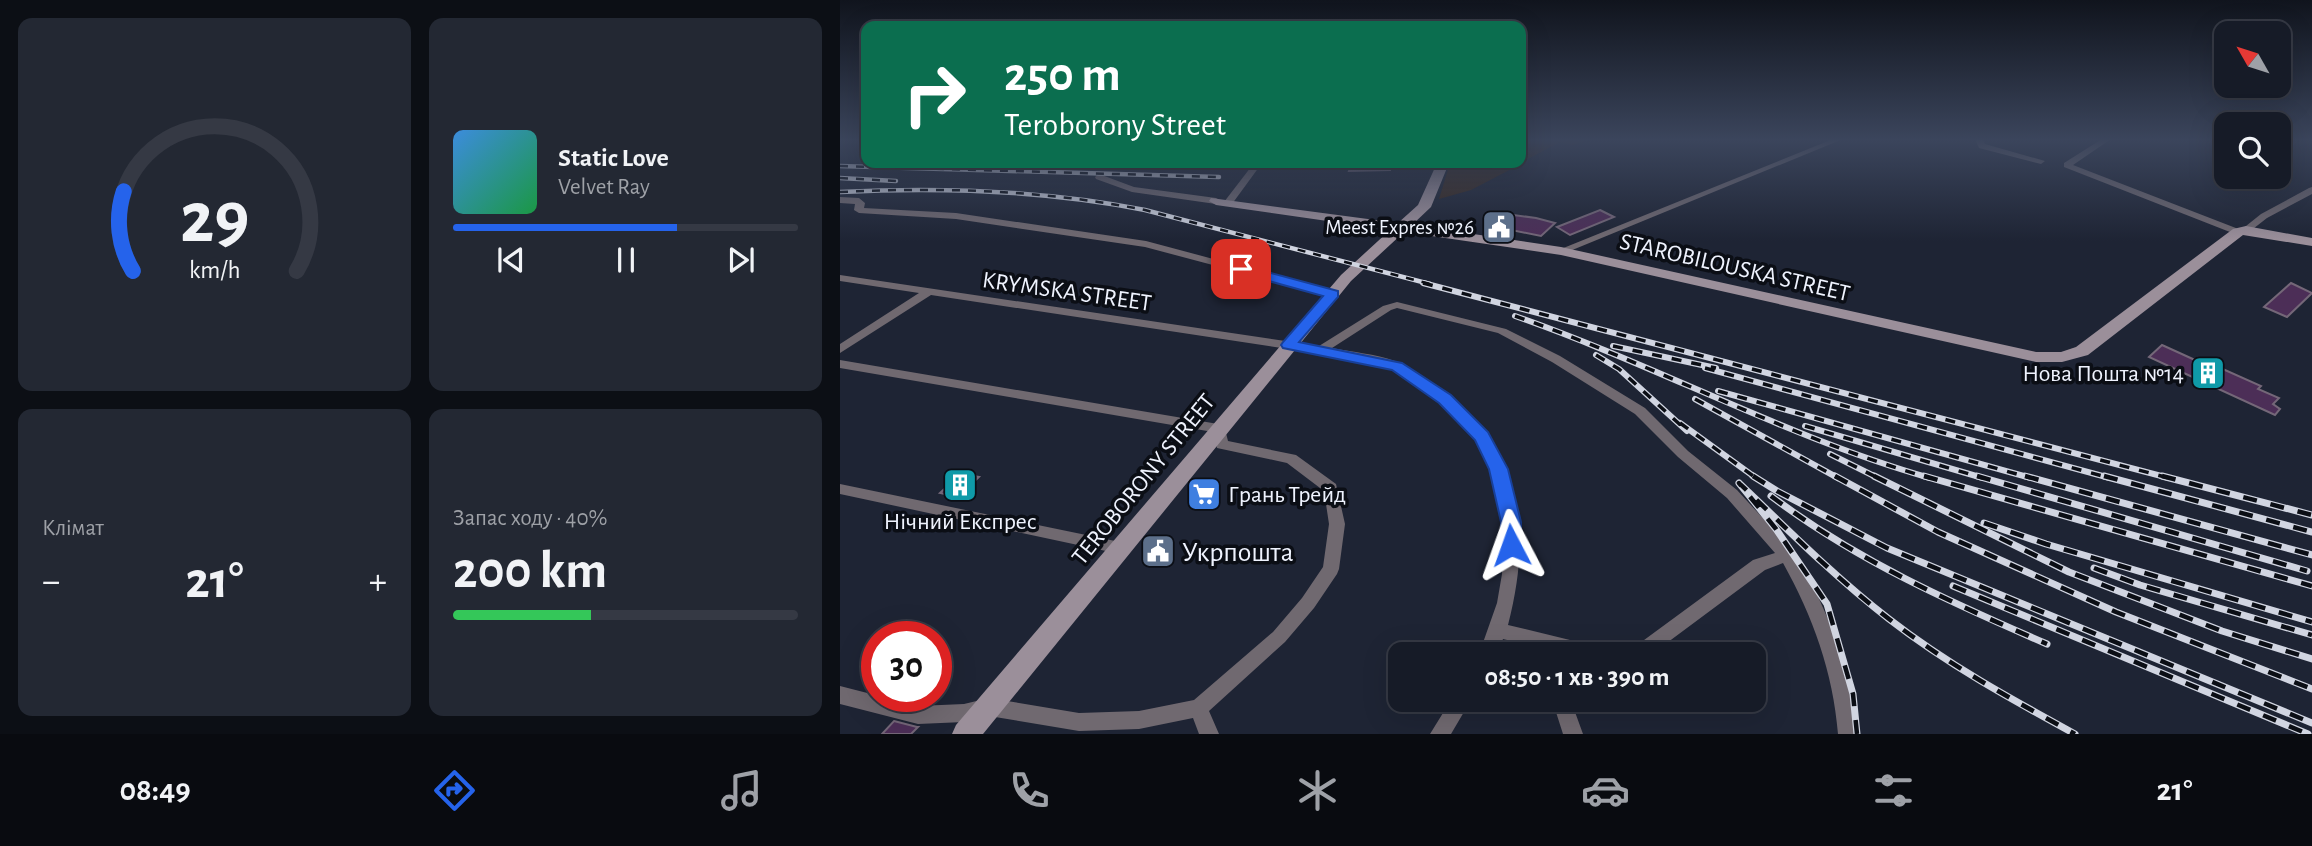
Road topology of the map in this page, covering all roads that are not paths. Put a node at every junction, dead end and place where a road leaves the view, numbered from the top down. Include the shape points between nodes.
1 (1248, 173) edge
2 (1439, 173) edge
3 (1754, 173) edge
4 (2089, 173) edge
5 (1099, 177) dead end
6 (2312, 190) edge
7 (840, 200) edge
8 (1222, 201) junction
9 (1405, 226) junction
10 (2242, 231) junction
11 (2312, 242) edge
12 (1561, 251) junction
13 (840, 278) edge
14 (928, 292) junction
15 (1333, 294) junction
16 (1289, 345) junction
17 (840, 349) edge
18 (1321, 350) junction
19 (840, 364) edge
20 (1219, 428) junction
21 (840, 489) edge
22 (1120, 548) junction
23 (1787, 555) junction
24 (1500, 631) junction
25 (1494, 642) edge
26 (1545, 642) edge
27 (1656, 642) edge
28 (840, 695) edge
29 (989, 707) junction
30 (1199, 708) junction
31 (1454, 712) edge
32 (1565, 712) edge
33 (966, 734) edge
34 (1209, 734) edge
35 (1440, 734) edge
36 (1573, 734) edge
37 (1848, 734) edge

1 - 8 street
2 - 9 street, TEROBORONY STREET via 1424,207
3 - 12 street
4 - 10 street
5 - 8 street, STAROBILOUSKA STREET via 1132,189
6 - 10 street, STAROBILOUSKA STREET
7 - 15 street via 856,200 859,210 956,216 1146,244
8 - 9 street, STAROBILOUSKA STREET
9 - 12 street, STAROBILOUSKA STREET
9 - 15 street, TEROBORONY STREET
10 - 11 street
10 - 12 street, STAROBILOUSKA STREET via 2099,340 2062,357 2010,352
13 - 14 street, KRYMSKA STREET
14 - 16 street, KRYMSKA STREET
14 - 17 street
15 - 16 street, TEROBORONY STREET
16 - 18 street, KRYMSKA STREET
16 - 20 street, TEROBORONY STREET
18 - 23 street via 1397,305 1502,331 1640,411 1732,494
18 - 24 street, KRYMSKA STREET via 1396,366 1445,399 1482,437 1499,469 1511,522 1509,590
19 - 20 street
20 - 22 street, TEROBORONY STREET
20 - 30 street via 1222,445 1292,459 1331,488 1337,524 1331,569 1308,603 1279,637
21 - 22 street
22 - 29 street, TEROBORONY STREET
23 - 27 street via 1759,565
23 - 37 street via 1814,600 1840,678
24 - 25 street, KRYMSKA STREET
24 - 26 street
28 - 29 street via 918,715
29 - 30 street via 1079,722 1139,720
29 - 33 street, TEROBORONY STREET
30 - 34 street
31 - 35 street
32 - 36 street

